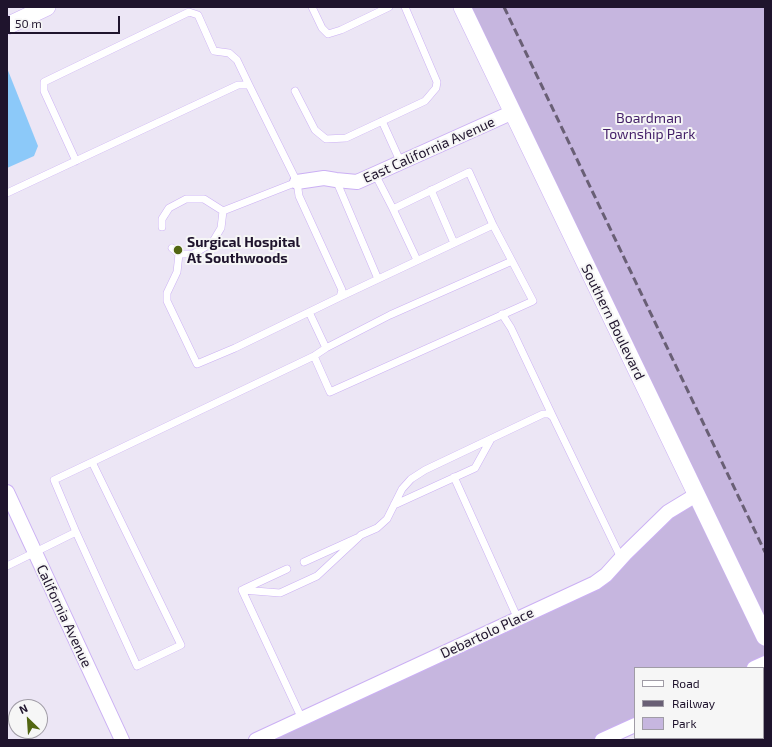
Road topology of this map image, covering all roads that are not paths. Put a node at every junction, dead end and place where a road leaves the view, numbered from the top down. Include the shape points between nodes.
1 (47, 7) edge
2 (312, 7) edge
3 (389, 7) edge
4 (405, 7) edge
5 (462, 7) edge
6 (7, 26) edge
7 (249, 85) junction
8 (296, 91) dead end
9 (513, 112) junction
10 (382, 121) junction
11 (76, 161) junction
12 (401, 163) junction
13 (375, 174) junction
14 (336, 180) junction
15 (297, 182) junction
16 (431, 190) junction
17 (7, 193) edge
18 (393, 209) junction
19 (223, 210) junction
20 (492, 225) junction
21 (162, 227) dead end
22 (454, 243) junction
23 (172, 248) dead end
24 (179, 254) junction
25 (417, 260) junction
26 (512, 261) junction
27 (378, 279) junction
28 (340, 297) junction
29 (309, 312) junction
30 (502, 314) junction
31 (326, 348) junction
32 (314, 356) junction
33 (553, 417) junction
34 (492, 439) junction
35 (92, 462) junction
36 (454, 477) junction
37 (7, 492) edge
38 (696, 495) junction
39 (394, 504) junction
40 (76, 532) junction
41 (362, 535) junction
42 (35, 553) junction
43 (621, 558) junction
44 (304, 562) dead end
45 (7, 566) edge
46 (287, 569) dead end
47 (242, 590) junction
48 (518, 619) junction
49 (765, 637) edge
50 (302, 719) junction
51 (634, 725) edge
52 (122, 740) edge
53 (256, 740) edge
54 (602, 740) edge

1 - 6 street
2 - 3 lane via 322,28 328,34
4 - 10 lane via 437,82 436,88 425,101
5 - 9 street, Southern Boulevard
7 - 11 lane via 238,85
7 - 11 lane via 237,60 229,53 214,51 198,15 190,12 44,82 44,91
7 - 15 lane
8 - 10 lane via 315,130 326,139 346,138
9 - 12 street, East California Avenue
9 - 38 street, Southern Boulevard
10 - 12 lane
11 - 17 lane
12 - 13 street, East California Avenue
13 - 14 street, East California Avenue via 357,182
13 - 18 lane
14 - 15 street, East California Avenue via 324,178
14 - 27 lane
15 - 19 lane
15 - 28 lane via 299,196 342,290
16 - 18 lane
16 - 20 lane via 469,172
16 - 22 lane
18 - 25 lane
19 - 21 lane via 204,199 186,199 169,208 162,219
19 - 24 lane via 221,228 212,243 193,254
20 - 22 lane
20 - 26 lane
22 - 25 lane
23 - 24 lane
24 - 29 lane via 177,272 167,293 167,301 197,364
25 - 27 lane
26 - 30 lane via 533,301
26 - 31 lane via 390,315
27 - 28 lane
28 - 29 lane
29 - 31 lane
30 - 32 lane via 330,392
30 - 33 lane
31 - 32 lane
32 - 35 lane
33 - 34 lane via 550,414 543,414
33 - 43 lane
34 - 36 lane via 475,468
34 - 39 lane via 411,479
35 - 40 lane via 54,480
35 - 40 lane via 182,645 137,666
36 - 39 lane
36 - 48 lane
37 - 42 street, California Avenue
38 - 43 street, Debartolo Place via 668,512
38 - 49 street, Southern Boulevard
39 - 41 lane via 387,519 377,528
40 - 42 lane
41 - 44 lane
41 - 47 lane via 317,576 280,593
42 - 45 lane
42 - 52 street, California Avenue
43 - 48 street, Debartolo Place via 595,583
46 - 47 lane
47 - 50 lane
48 - 50 street, Debartolo Place
50 - 53 street, Debartolo Place
51 - 54 street

